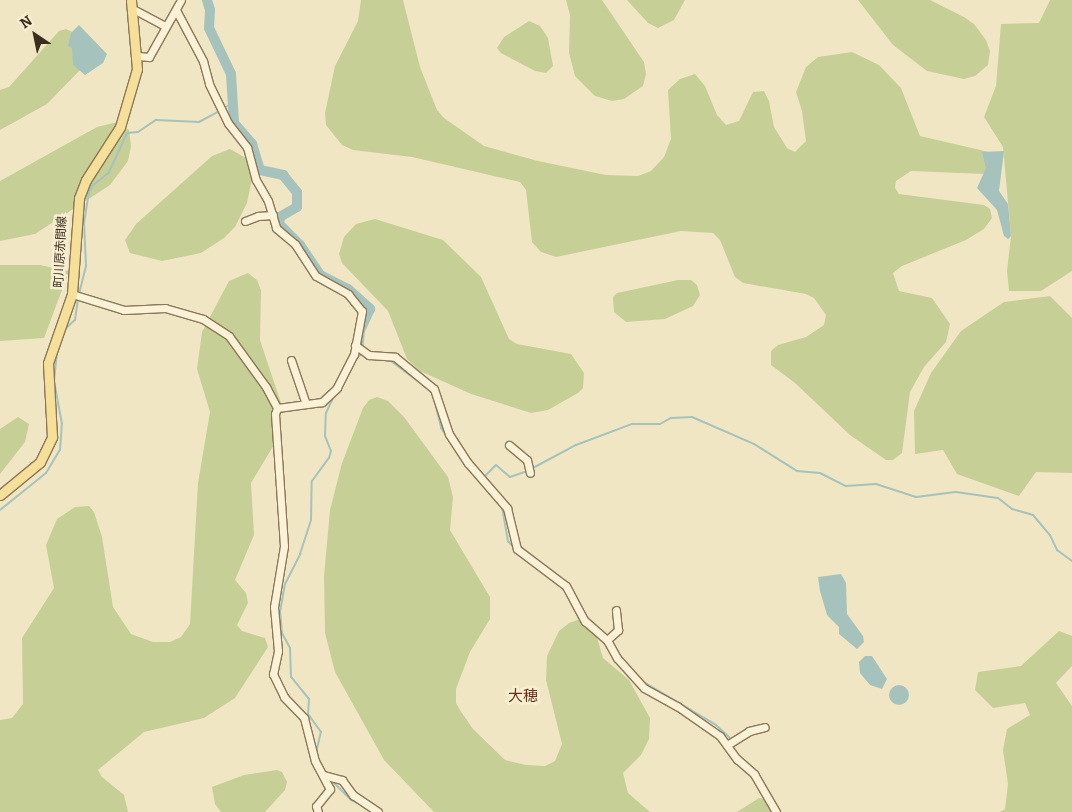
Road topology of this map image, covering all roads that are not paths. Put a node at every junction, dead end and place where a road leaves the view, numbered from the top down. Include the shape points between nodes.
1 (181, 0) edge
2 (132, 4) edge
3 (176, 10) junction
4 (166, 26) junction
5 (138, 56) junction
6 (149, 57) junction
7 (145, 66) dead end
8 (273, 215) junction
9 (245, 221) dead end
10 (72, 294) junction
11 (355, 345) junction
12 (291, 360) dead end
13 (306, 404) junction
14 (277, 408) junction
15 (509, 445) dead end
16 (530, 473) dead end
17 (0, 495) edge
18 (616, 610) dead end
19 (607, 640) junction
20 (765, 727) dead end
21 (727, 745) junction
22 (323, 775) junction
23 (318, 812) edge
24 (378, 812) edge
25 (776, 812) edge

1 - 3 street
2 - 4 street
2 - 5 main road, 町川原赤間線
3 - 4 street
3 - 8 street via 196,47 228,124 247,147 256,180
4 - 6 street
5 - 6 street
5 - 10 main road, 町川原赤間線 via 125,117 86,180 79,198
6 - 7 street
8 - 9 street
8 - 11 street via 276,228 295,244 316,276 348,294 359,305 361,317
10 - 14 street via 124,310 165,308 203,319 229,336
10 - 17 main road, 町川原赤間線 via 49,357 47,380 52,428 48,449 35,468
11 - 13 street via 348,370 337,388 322,402
11 - 19 street via 369,354 395,358 434,388 448,434 507,508 517,549 566,586 585,622
12 - 13 street
13 - 14 street
14 - 22 street via 278,486 284,546 274,607 278,651 273,674 284,697 297,707 304,718 315,761
15 - 16 street via 527,460
18 - 19 street via 618,630
19 - 21 street via 617,658 644,688 677,706 720,736
20 - 21 street via 749,731
21 - 25 street via 754,774
22 - 23 street via 330,789 316,806
22 - 24 street via 342,780 354,795

